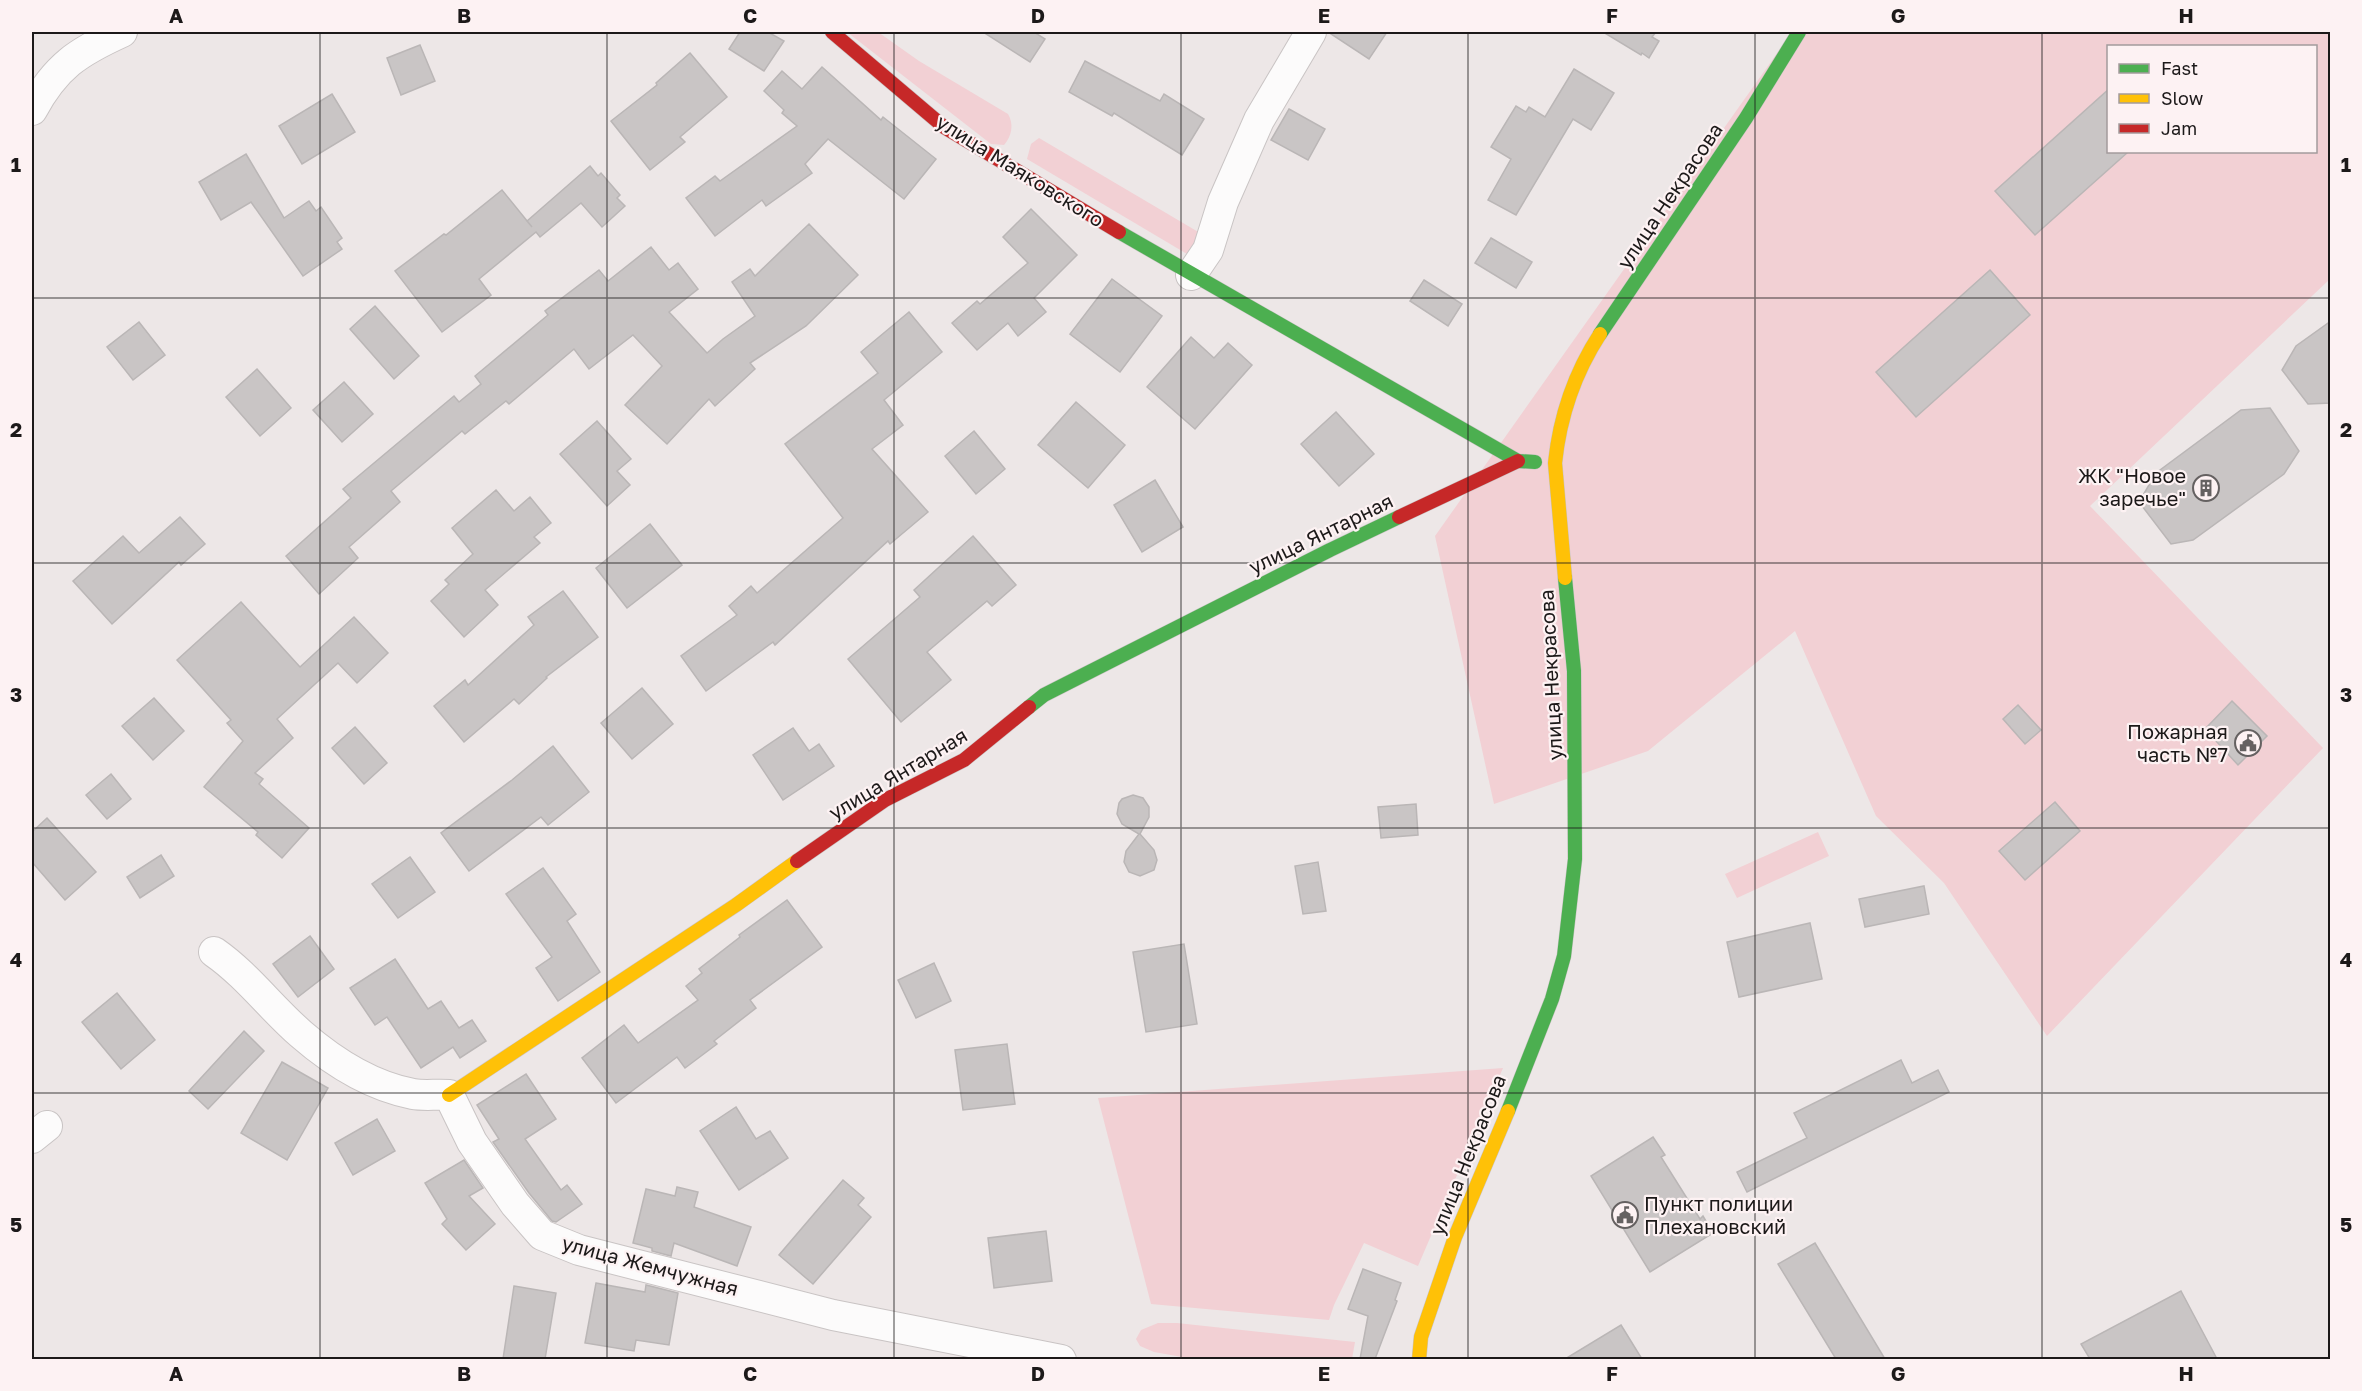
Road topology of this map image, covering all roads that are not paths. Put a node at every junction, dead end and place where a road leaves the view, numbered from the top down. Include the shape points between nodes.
1 (122, 32) edge
2 (832, 32) edge
3 (1311, 32) edge
4 (1799, 32) edge
5 (32, 110) edge
6 (1191, 275) junction
7 (1518, 461) junction
8 (1555, 463) junction
9 (214, 952) dead end
10 (449, 1095) junction
11 (1061, 1359) edge
12 (1419, 1359) edge

1 - 5 street via 87,48 63,66
2 - 6 street, улица Маяковского via 944,127
3 - 6 street via 1260,120 1223,202 1208,250
4 - 8 street, улица Некрасова via 1746,118 1585,357 1565,399
6 - 7 street, улица Маяковского
7 - 8 street, улица Маяковского
7 - 10 street, улица Янтарная via 1044,695 964,760 863,814 736,905
8 - 12 street, улица Некрасова via 1574,671 1575,859 1564,956 1548,1010 1455,1237 1421,1337
9 - 10 street via 301,1034 363,1076 415,1094
10 - 11 street, улица Жемчужная via 472,1142 542,1235 579,1250 832,1315

